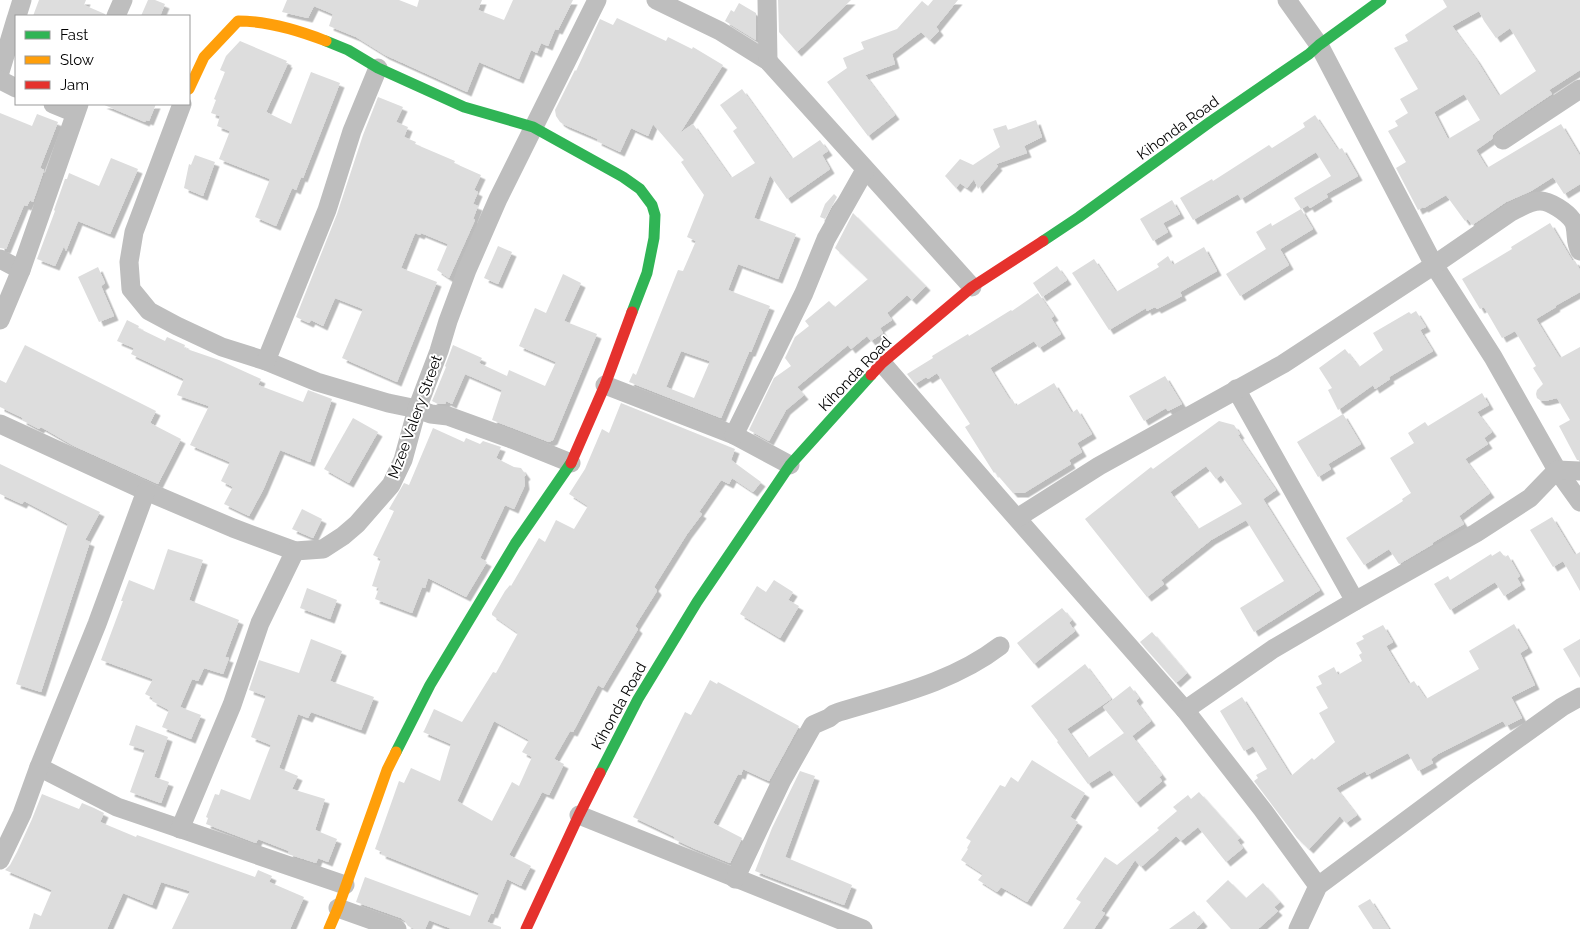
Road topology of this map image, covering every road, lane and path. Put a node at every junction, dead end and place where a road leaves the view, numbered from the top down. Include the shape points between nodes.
1 (22, 0) edge
2 (123, 0) edge
3 (597, 0) edge
4 (656, 0) edge
5 (767, 0) edge
6 (1287, 0) edge
7 (1381, 0) edge
8 (18, 15) edge
9 (116, 15) edge
10 (15, 24) edge
11 (1319, 45) junction
12 (768, 61) junction
13 (378, 68) junction
14 (0, 72) edge
15 (0, 80) edge
16 (190, 87) edge
17 (15, 88) edge
18 (1580, 89) edge
19 (59, 105) edge
20 (182, 105) edge
21 (77, 108) edge
22 (533, 127) junction
23 (1503, 140) dead end
24 (866, 170) junction
25 (1580, 251) edge
26 (0, 259) edge
27 (1434, 265) junction
28 (21, 270) junction
29 (972, 286) junction
30 (0, 320) edge
31 (266, 361) junction
32 (882, 363) junction
33 (605, 385) junction
34 (1236, 389) junction
35 (417, 409) junction
36 (0, 424) edge
37 (734, 435) junction
38 (571, 463) junction
39 (790, 465) junction
40 (1557, 470) junction
41 (1580, 471) edge
42 (146, 491) junction
43 (1580, 502) edge
44 (1017, 518) junction
45 (295, 551) junction
46 (1354, 601) junction
47 (1000, 646) dead end
48 (1580, 697) edge
49 (1185, 710) junction
50 (39, 767) junction
51 (579, 815) junction
52 (180, 829) junction
53 (0, 860) edge
54 (735, 879) junction
55 (345, 885) junction
56 (1318, 886) junction
57 (338, 908) junction
58 (329, 929) edge
59 (397, 929) edge
60 (526, 929) edge
61 (863, 929) edge
62 (1298, 929) edge

1 - 8 street
2 - 9 street
3 - 22 street, Mzee Valery Street
4 - 12 street via 720,31
5 - 12 street
6 - 11 street
7 - 11 street, Kihonda Road
10 - 14 street
11 - 27 street
11 - 29 street, Kihonda Road via 1079,217
12 - 24 street
13 - 16 street via 348,50 309,34 256,21 238,21 204,58
13 - 22 street via 464,107
13 - 31 street via 352,131 327,210
15 - 17 street
18 - 23 street
19 - 21 street
20 - 31 street via 134,232 129,262 132,289 149,312 222,347
21 - 28 street
22 - 33 street via 629,181 646,196 656,214 647,273
22 - 35 street, Mzee Valery Street via 467,270
24 - 29 street
24 - 37 street via 826,239 804,293
25 - 27 street via 1573,222 1559,207 1540,201 1511,212
26 - 28 street
27 - 34 street via 1282,364
27 - 40 street via 1493,357
28 - 30 street
29 - 32 street, Kihonda Road
31 - 35 street via 317,382
32 - 39 street, Kihonda Road
32 - 44 street
33 - 37 street
33 - 38 street
34 - 44 street via 1100,466
34 - 46 street
35 - 38 street via 491,431
35 - 45 street, Mzee Valery Street via 403,460 392,485 358,524 343,536 323,549
36 - 42 street, Mzee Valery Street
37 - 39 street
38 - 55 street via 515,544 430,684 387,770
39 - 51 street, Kihonda Road via 697,602 642,691
40 - 41 street
40 - 43 street
40 - 46 street via 1530,498 1476,533
42 - 45 street, Mzee Valery Street
42 - 50 street
44 - 49 street
45 - 52 street via 260,623 232,705
46 - 49 street via 1273,650
47 - 54 street via 984,659 930,684 839,712 813,725 782,780
48 - 56 street via 1466,776
49 - 56 street
50 - 52 street via 117,807
50 - 53 street
51 - 54 street
51 - 60 street, Kihonda Road
52 - 55 street
54 - 61 street
55 - 57 street
56 - 62 street
57 - 58 street
57 - 59 street

